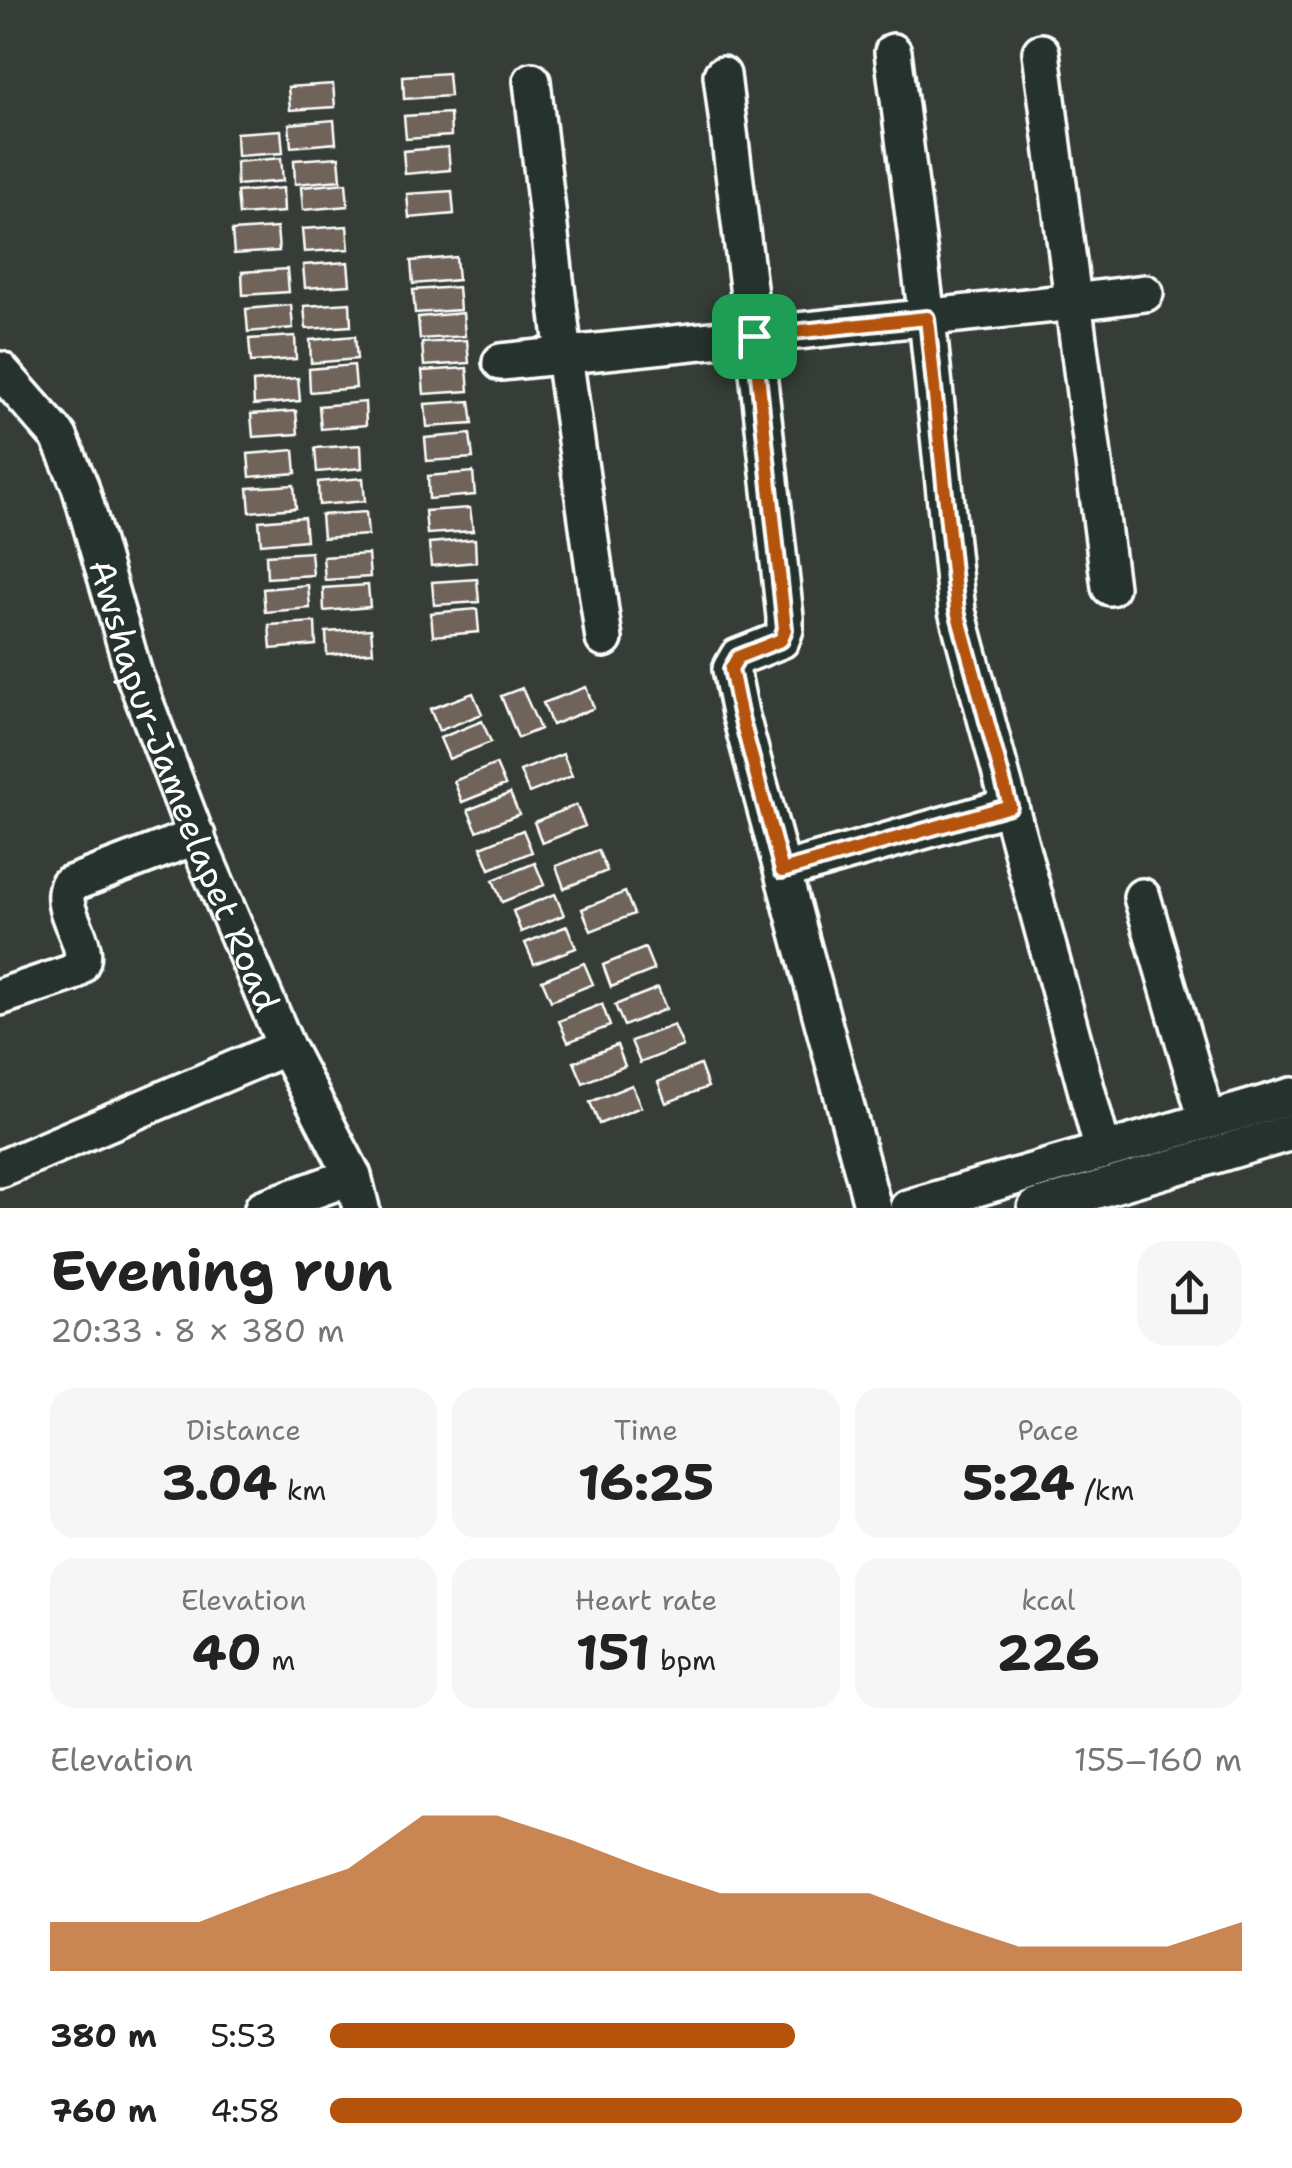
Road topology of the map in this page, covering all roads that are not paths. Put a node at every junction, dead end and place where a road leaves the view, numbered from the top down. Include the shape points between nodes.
1 (893, 52) dead end
2 (1040, 52) dead end
3 (722, 76) dead end
4 (532, 81) dead end
5 (1146, 293) dead end
6 (1074, 302) junction
7 (927, 318) junction
8 (754, 336) junction
9 (564, 356) junction
10 (501, 362) dead end
11 (0, 370) edge
12 (1110, 587) dead end
13 (604, 639) dead end
14 (1010, 806) junction
15 (196, 836) junction
16 (782, 871) junction
17 (1142, 897) dead end
18 (0, 997) edge
19 (286, 1047) junction
20 (1292, 1096) edge
21 (1207, 1120) junction
22 (1292, 1132) edge
23 (1104, 1151) junction
24 (0, 1169) edge
25 (357, 1192) edge
26 (264, 1208) edge
27 (873, 1208) edge
28 (908, 1208) edge
29 (1036, 1208) edge

1 - 7 street
2 - 6 street
3 - 8 street
4 - 9 street
5 - 6 street
6 - 7 street
6 - 12 street
7 - 8 street
7 - 14 street via 957,611
8 - 9 street
8 - 16 street via 785,629 781,640 738,657 731,669
9 - 10 street
9 - 13 street
11 - 15 street, Awshapur-Jameelapet Road via 59,438 80,486 134,674
14 - 16 street
14 - 23 street
15 - 18 street via 68,884 64,894 82,951 80,968
15 - 19 street, Awshapur-Jameelapet Road
16 - 27 street
17 - 21 street
19 - 24 street
19 - 25 street, Awshapur-Jameelapet Road
20 - 21 street
21 - 23 street
22 - 29 street
23 - 28 street
25 - 26 street

